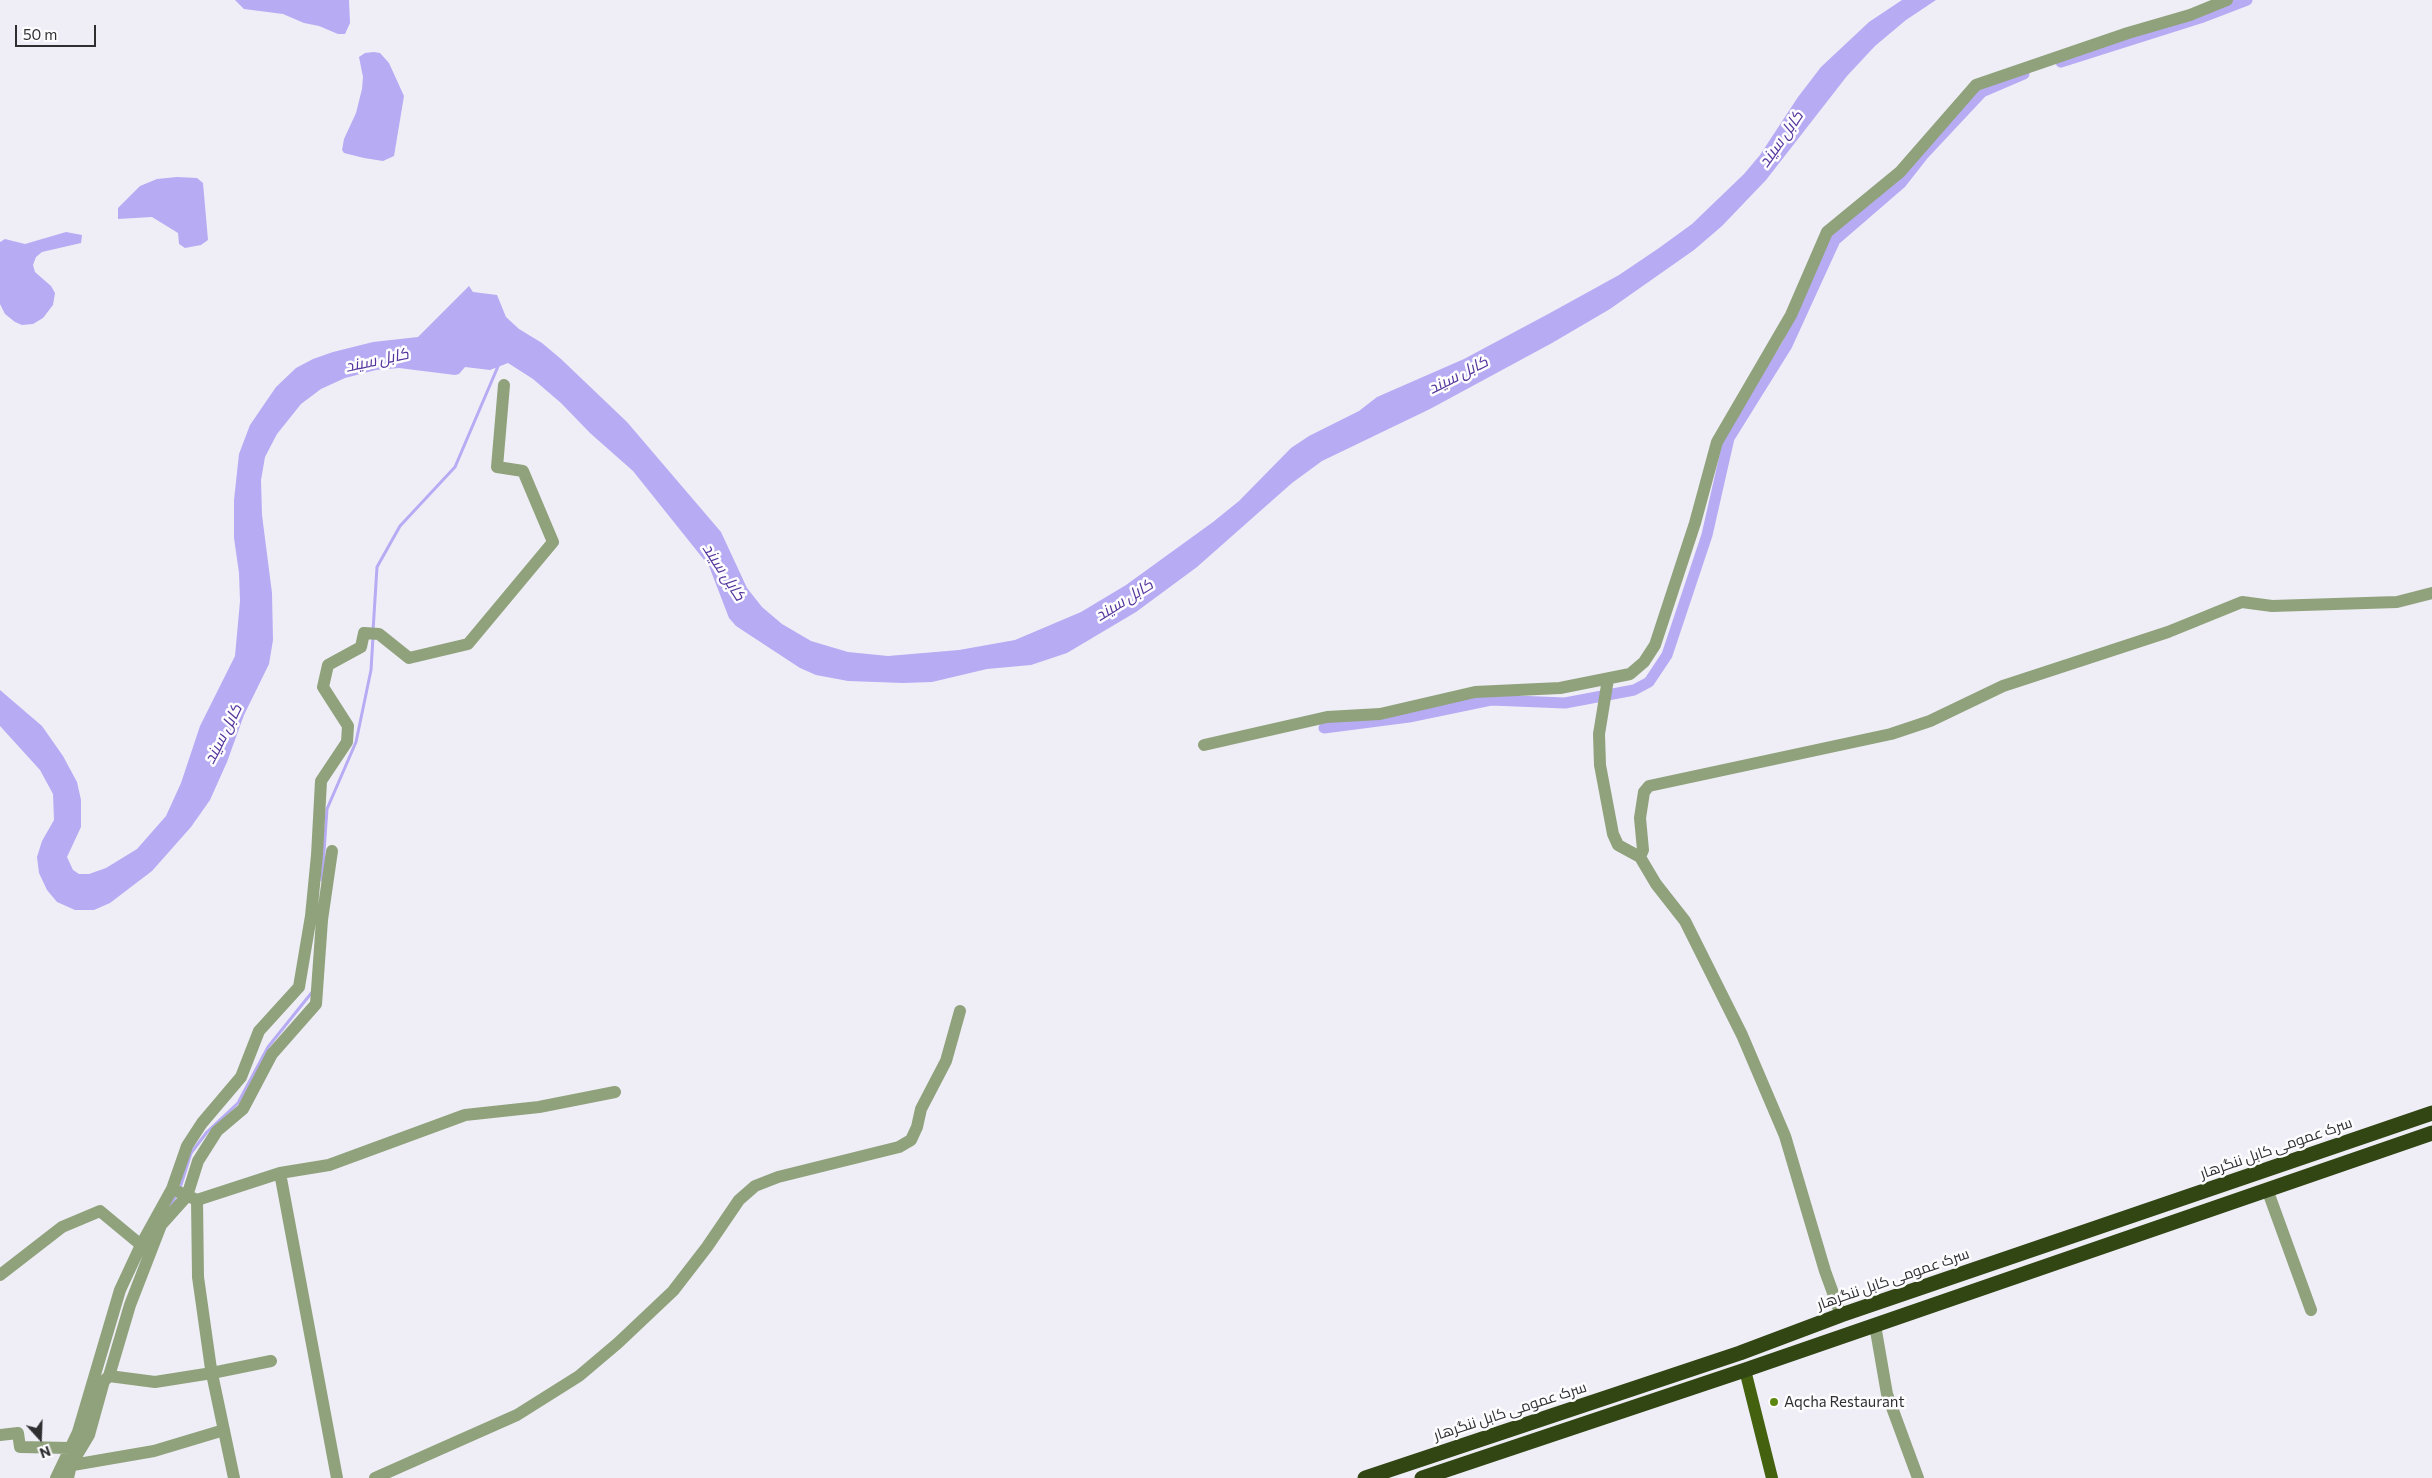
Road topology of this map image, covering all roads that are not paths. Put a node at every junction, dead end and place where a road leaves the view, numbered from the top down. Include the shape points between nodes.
1 (2228, 0) edge
2 (504, 386) dead end
3 (2432, 594) edge
4 (1608, 679) junction
5 (1204, 745) dead end
6 (332, 851) dead end
7 (1640, 858) junction
8 (960, 1011) dead end
9 (615, 1092) dead end
10 (2432, 1113) edge
11 (2432, 1133) edge
12 (280, 1173) junction
13 (172, 1189) junction
14 (2267, 1189) junction
15 (192, 1198) junction
16 (2104, 1225) junction
17 (2110, 1243) junction
18 (141, 1245) junction
19 (0, 1275) edge
20 (2311, 1310) dead end
21 (1841, 1316) junction
22 (1874, 1326) junction
23 (271, 1361) dead end
24 (1745, 1370) junction
25 (212, 1373) junction
26 (109, 1376) junction
27 (224, 1430) junction
28 (0, 1435) edge
29 (70, 1448) junction
30 (66, 1466) junction
31 (56, 1478) edge
32 (68, 1478) edge
33 (234, 1478) edge
34 (337, 1478) edge
35 (375, 1478) edge
36 (1366, 1478) edge
37 (1422, 1478) edge
38 (1772, 1478) edge
39 (1918, 1478) edge

1 - 4 street via 1976,86 1900,172 1827,232 1791,315 1717,442 1695,523 1655,645 1644,662 1630,674
2 - 13 street via 497,467 523,471 553,542 468,644 409,658 379,634 364,634 360,647 328,665 322,687 348,726 347,742 321,781 318,855 299,987 259,1031 241,1077 202,1123 188,1146
3 - 7 street via 2397,602 2272,606 2242,602 2159,635 2003,686 1930,721 1891,734 1649,786 1644,792 1640,818 1643,850
4 - 5 street via 1560,688 1475,692 1380,714 1327,717
4 - 7 street via 1599,734 1600,765 1613,834 1618,844
6 - 15 street via 322,920 316,1004 272,1054 243,1109 216,1131 198,1161
7 - 21 street via 1685,921 1749,1050 1785,1136 1824,1271
8 - 35 street via 946,1061 921,1109 911,1140 899,1147 778,1177 755,1186 739,1200 673,1291 579,1376 517,1415
9 - 12 street via 465,1115 329,1165
10 - 16 highway, سرک عمومی کابل ننگرهار
11 - 14 highway
12 - 15 street
12 - 34 street
13 - 15 street
13 - 18 street
14 - 17 highway
14 - 20 street
15 - 25 street via 198,1277
15 - 26 street via 161,1225 130,1305
16 - 17 highway
16 - 21 highway, سرک عمومی کابل ننگرهار
17 - 22 highway
18 - 19 street via 100,1211 62,1227
18 - 29 street via 120,1290 89,1398
21 - 36 highway, سرک عمومی کابل ننگرهار
22 - 24 highway
22 - 39 street via 1888,1394
23 - 25 street
24 - 37 highway
24 - 38 main road
25 - 26 street via 155,1382
25 - 27 street
26 - 30 street via 104,1381 88,1435
27 - 30 street via 154,1451
27 - 33 street
28 - 29 street via 18,1433 20,1447
29 - 30 street
30 - 31 street
30 - 32 street

